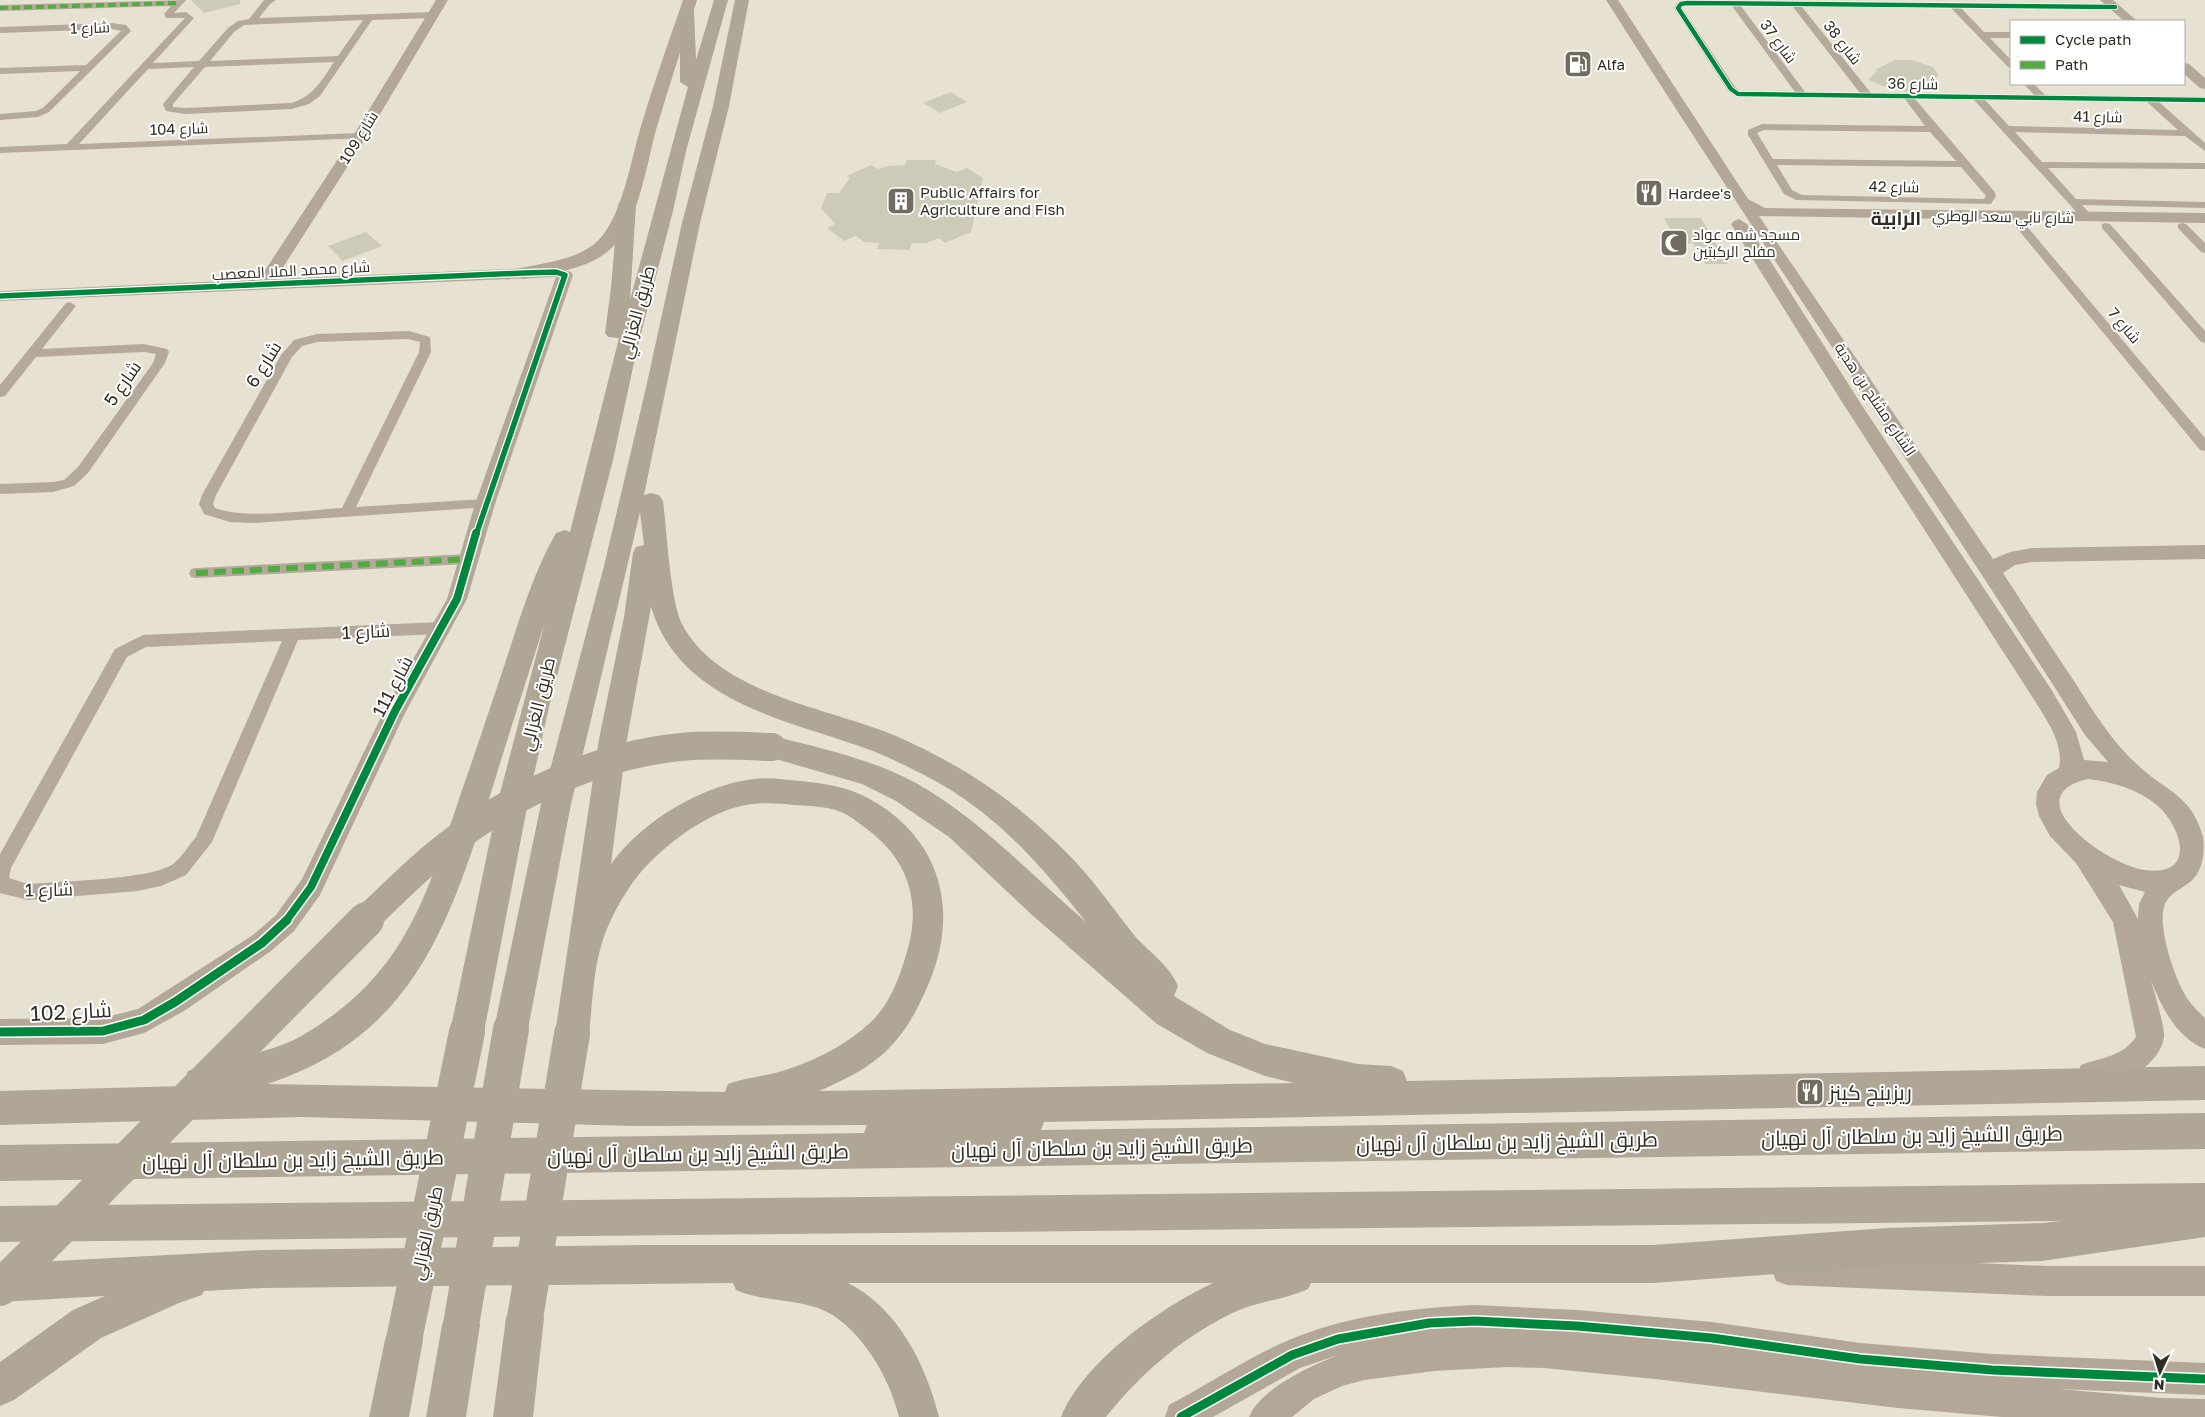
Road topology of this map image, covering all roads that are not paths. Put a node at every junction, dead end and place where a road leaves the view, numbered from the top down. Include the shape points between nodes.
1 (272, 0) edge
2 (442, 0) edge
3 (720, 0) edge
4 (742, 0) edge
5 (758, 0) edge
6 (1595, 0) edge
7 (1612, 0) edge
8 (180, 2) edge
9 (1828, 2) edge
10 (1890, 2) edge
11 (2047, 3) edge
12 (1735, 4) junction
13 (1795, 4) junction
14 (2110, 4) edge
15 (688, 6) edge
16 (1954, 6) junction
17 (0, 8) edge
18 (433, 15) junction
19 (369, 18) junction
20 (2129, 20) edge
21 (252, 21) junction
22 (0, 30) edge
23 (1981, 35) junction
24 (2010, 36) edge
25 (340, 59) junction
26 (2010, 63) edge
27 (201, 64) junction
28 (146, 66) junction
29 (89, 68) junction
30 (2185, 68) edge
31 (0, 71) edge
32 (2030, 85) edge
33 (2205, 85) edge
34 (1802, 95) junction
35 (1869, 97) junction
36 (1908, 97) junction
37 (1978, 98) junction
38 (2042, 98) junction
39 (692, 99) junction
40 (2149, 99) junction
41 (2205, 100) edge
42 (721, 106) junction
43 (0, 117) edge
44 (1933, 129) junction
45 (2006, 129) junction
46 (2189, 133) junction
47 (360, 136) junction
48 (70, 147) junction
49 (2205, 148) edge
50 (0, 150) edge
51 (1770, 162) junction
52 (1964, 164) junction
53 (2039, 165) junction
54 (2205, 166) edge
55 (1742, 202) junction
56 (2074, 202) junction
57 (2205, 205) edge
58 (628, 206) junction
59 (2087, 217) junction
60 (2205, 218) edge
61 (1934, 220) junction
62 (2020, 225) junction
63 (2106, 226) junction
64 (2182, 226) junction
65 (2205, 226) edge
66 (1761, 228) junction
67 (2205, 250) edge
68 (1788, 267) junction
69 (1767, 268) junction
70 (524, 273) junction
71 (275, 278) junction
72 (472, 282) junction
73 (1779, 287) junction
74 (1802, 289) junction
75 (560, 291) junction
76 (0, 296) edge
77 (70, 306) junction
78 (0, 309) edge
79 (2205, 339) edge
80 (32, 353) junction
81 (620, 370) junction
82 (656, 392) junction
83 (0, 393) edge
84 (2205, 447) edge
85 (600, 460) junction
86 (0, 489) edge
87 (651, 501) junction
88 (485, 504) junction
89 (347, 512) junction
90 (1969, 537) junction
91 (2205, 552) edge
92 (2032, 556) junction
93 (468, 560) junction
94 (1992, 572) junction
95 (196, 573) dead end
96 (440, 628) junction
97 (292, 635) junction
98 (2070, 771) junction
99 (2152, 789) junction
100 (2174, 805) junction
101 (2205, 820) edge
102 (2081, 853) junction
103 (2199, 869) edge
104 (2169, 882) junction
105 (584, 949) junction
106 (144, 1020) joint
107 (0, 1032) edge
108 (1206, 1033) junction
109 (2205, 1036) edge
110 (2205, 1083) edge
111 (2021, 1088) junction
112 (1554, 1096) junction
113 (1323, 1100) junction
114 (41, 1107) junction
115 (0, 1108) edge
116 (632, 1109) junction
117 (2205, 1131) edge
118 (603, 1154) junction
119 (0, 1163) edge
120 (2205, 1201) edge
121 (2205, 1219) edge
122 (0, 1224) edge
123 (644, 1264) junction
124 (1653, 1264) junction
125 (1436, 1265) junction
126 (262, 1269) junction
127 (2205, 1281) edge
128 (0, 1283) edge
129 (0, 1288) edge
130 (2205, 1379) edge
131 (0, 1386) edge
132 (2205, 1415) edge
133 (389, 1417) edge
134 (446, 1417) edge
135 (513, 1417) edge
136 (920, 1417) edge
137 (1081, 1417) edge
138 (1182, 1417) edge
139 (1265, 1417) edge

1 - 21 street
2 - 18 street, شارع 109
3 - 39 highway, طريق الغزالي
4 - 42 highway, طريق الغزالي
5 - 42 highway
6 - 69 street, الشارع مشلح بن هدبة
7 - 55 street, الشارع مشلح بن هدبة
8 - 17 street
8 - 28 street via 169,16 186,15 190,18
9 - 10 street
9 - 13 street
10 - 16 street
11 - 14 street
11 - 16 street
12 - 13 street
12 - 34 street, شارع 37
12 - 34 street, شارع 36 via 1687,3 1678,8 1734,92 1744,95
13 - 35 street, شارع 38
14 - 20 street
15 - 39 highway via 687,75
15 - 58 main road via 650,122
16 - 23 street
18 - 19 street
18 - 47 street, شارع 109
19 - 21 street
19 - 25 street
21 - 27 street via 231,30
22 - 29 street, شارع 1 via 112,26 125,29
23 - 24 street
23 - 26 street
25 - 27 street
25 - 27 street via 317,94 301,104 184,111 169,109 168,104
27 - 28 street
28 - 48 street
29 - 31 street
29 - 43 street, شارع 1 via 46,110 38,114
30 - 33 street
32 - 38 street
34 - 35 street, شارع 36
35 - 36 street, شارع 36
36 - 37 street, شارع 36
36 - 44 street, شارع 42
37 - 38 street, شارع 36
37 - 45 street
38 - 40 street, شارع 36
39 - 81 highway, طريق الغزالي
40 - 41 street, شارع 36
40 - 46 street
42 - 82 highway, طريق الغزالي via 691,223
44 - 51 street, شارع 42 via 1756,129 1753,135
44 - 52 street, شارع 42
45 - 46 street, شارع 41
45 - 53 street
46 - 49 street
47 - 48 street, شارع 104
47 - 71 street, شارع 109
48 - 50 street, شارع 104
51 - 52 street, شارع 42
51 - 52 street, شارع 42 via 1788,192 1800,198 1987,202 1990,193
53 - 54 street
53 - 56 street
55 - 61 street, شارع نابي سعد الوطري via 1762,212
55 - 66 street, الشارع مشلح بن هدبة
56 - 57 street
56 - 59 street
58 - 70 main road via 614,236 599,250 563,265
58 - 81 highway via 614,343
59 - 60 street, شارع نابي سعد الوطري
59 - 61 street, شارع نابي سعد الوطري
61 - 62 street, شارع نابي سعد الوطري
61 - 66 street, شارع نابي سعد الوطري via 1777,223
62 - 63 street, شارع نابي سعد الوطري
62 - 84 street, شارع 7
63 - 64 street, شارع نابي سعد الوطري
63 - 79 street
64 - 65 street, شارع نابي سعد الوطري
64 - 67 street
66 - 68 street, الشارع مشلح بن هدبة
68 - 69 street via 1779,271
68 - 74 street, الشارع مشلح بن هدبة
69 - 73 street, الشارع مشلح بن هدبة
70 - 72 street, شارع محمد الملا المعصب
70 - 75 street, شارع محمد الملا المعصب via 562,273 565,278
71 - 72 street, شارع محمد الملا المعصب
71 - 76 street, شارع محمد الملا المعصب via 252,285
72 - 75 street, شارع محمد الملا المعصب via 553,286
72 - 77 street, شارع محمد الملا المعصب
73 - 74 street via 1786,283
73 - 98 street, الشارع مشلح بن هدبة via 2043,695 2066,735 2073,755
74 - 90 street, الشارع مشلح بن هدبة
75 - 88 street, شارع 111
77 - 78 street, شارع محمد الملا المعصب
77 - 80 street
80 - 83 street
80 - 86 street, شارع 5 via 144,348 163,352 159,363 89,462 69,483 53,487
81 - 85 highway, طريق الغزالي
82 - 87 highway
82 - 134 highway, طريق الغزالي, bridge via 556,804 511,1029
85 - 114 highway via 536,609 447,882 429,924 395,980 334,1034 302,1054 258,1070 178,1087
85 - 133 highway, طريق الغزالي, bridge via 518,779
87 - 105 highway via 637,617 613,739
87 - 108 highway via 663,604 670,627 688,652 718,679 762,702 908,754 963,782 1000,808 1055,860 1129,952
88 - 89 street, شارع 6
88 - 93 street, شارع 111
89 - 89 street, شارع 6 via 220,516 209,511 206,504 287,355 298,343 317,338 408,335 426,340 426,352
90 - 92 street via 1997,550
90 - 94 street, الشارع مشلح بن هدبة
91 - 92 street
92 - 94 street via 2005,560
93 - 95 street
93 - 96 street, شارع 111 via 457,599
94 - 99 street, الشارع مشلح بن هدبة via 2094,729 2132,775
96 - 97 street, شارع 1
96 - 106 street, شارع 111 via 395,711 311,887 285,923 262,943
97 - 97 street, شارع 1 via 143,641 122,653 2,867 0,880 6,887 28,892 138,883 161,878 180,869 203,842
98 - 99 street via 2108,771
98 - 102 street via 2057,778 2049,789 2048,803 2053,820
99 - 100 street
100 - 101 street
100 - 103 street via 2196,834 2200,848
102 - 104 street via 2097,864 2134,879
102 - 111 street via 2126,921 2150,1037 2146,1049 2127,1065 2107,1072
103 - 104 street
104 - 109 street via 2156,896 2150,915 2161,969 2178,1007
105 - 116 highway via 615,883 634,858 678,820 755,791 850,802 890,830 908,850 922,879 930,922 921,963 907,996 886,1030 846,1061 809,1080 770,1092
105 - 135 highway, bridge via 525,1318
106 - 107 street, شارع 102 via 103,1030
108 - 112 highway via 1219,1042 1265,1060 1358,1081
108 - 129 highway, bridge via 1169,1013 959,828 906,792 871,775 772,748 718,746 666,749 602,764 536,792 479,823 416,872
110 - 111 highway
111 - 112 highway
112 - 113 highway
113 - 116 highway
113 - 118 highway
114 - 115 highway
114 - 116 highway via 302,1100
117 - 118 highway, طريق الشيخ زايد بن سلطان آل نهيان
118 - 119 highway, طريق الشيخ زايد بن سلطان آل نهيان
120 - 122 highway
121 - 124 highway via 2042,1242 1887,1247
123 - 125 highway
123 - 126 highway
123 - 136 highway via 767,1279 824,1292 863,1315 897,1359
124 - 125 highway
124 - 127 street via 2048,1281
125 - 137 highway via 1272,1279 1226,1295 1176,1324 1136,1355
126 - 128 highway
126 - 131 highway via 177,1284 87,1324
130 - 138 street via 1992,1370 1860,1359 1712,1338 1475,1321 1429,1323 1338,1339 1292,1355
132 - 139 street via 1898,1392 1655,1363 1507,1351 1434,1355 1364,1364 1338,1371 1303,1388

